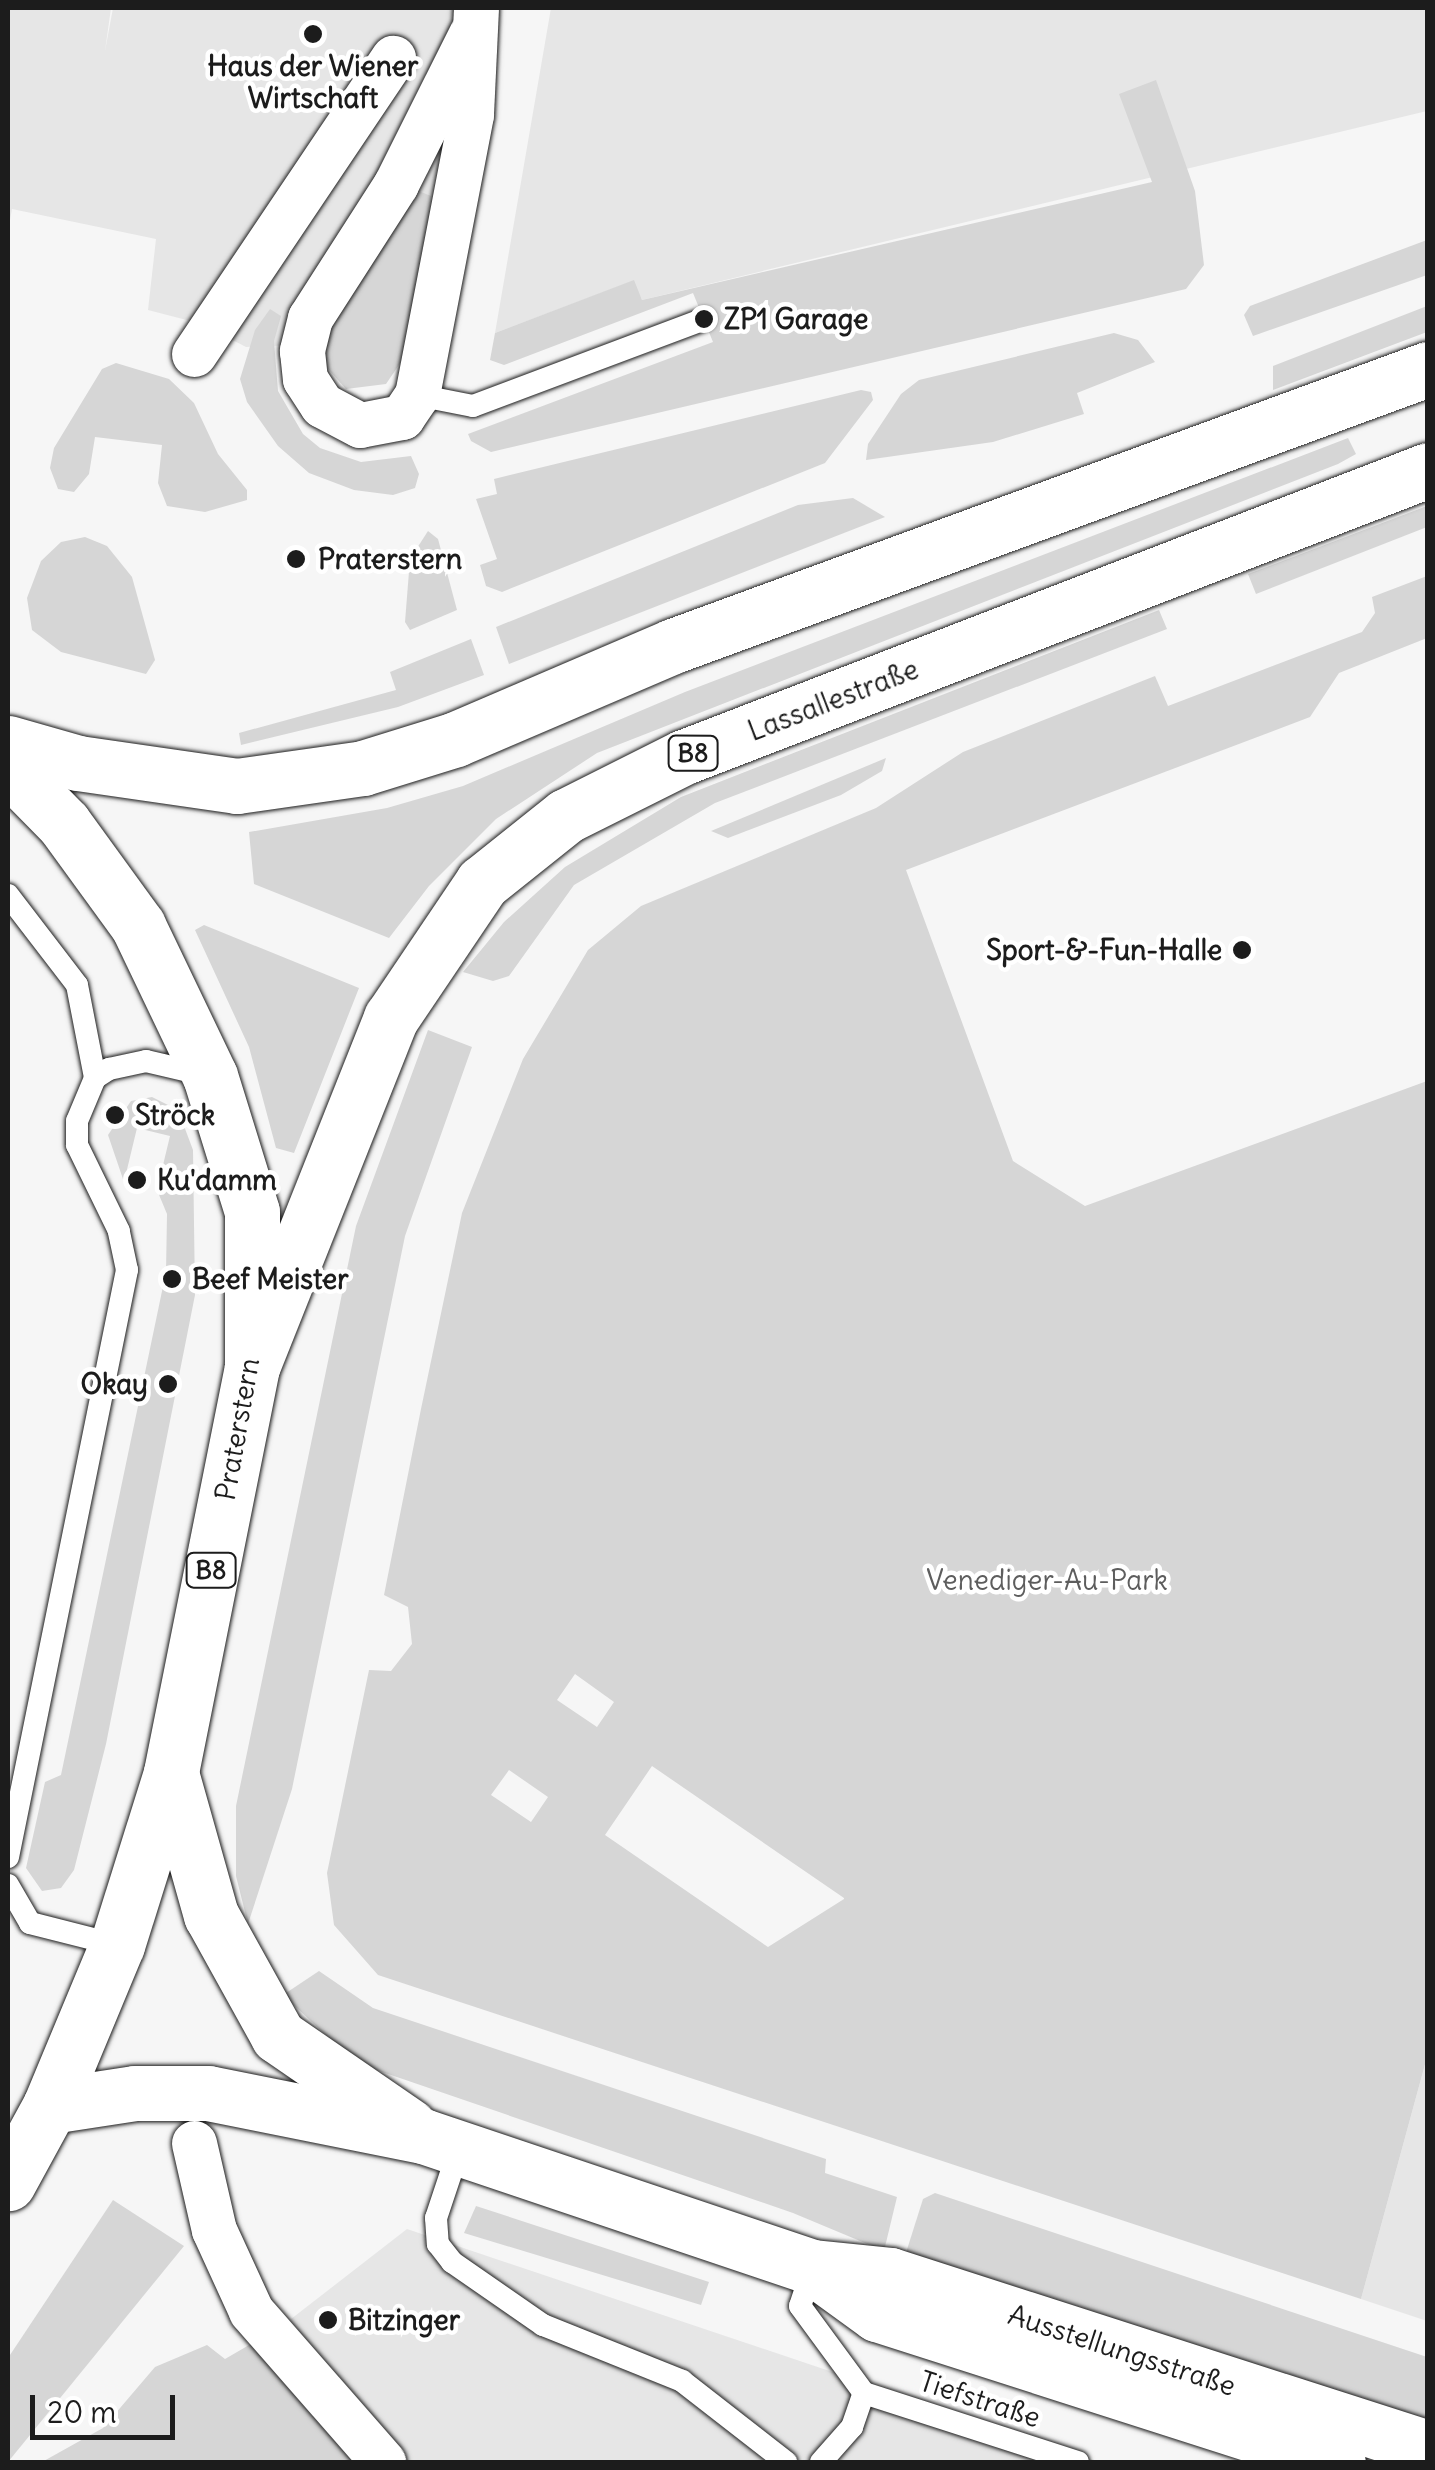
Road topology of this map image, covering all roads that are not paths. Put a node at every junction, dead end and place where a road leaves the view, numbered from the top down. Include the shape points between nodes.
1 (473, 21) edge
2 (393, 58) dead end
3 (704, 319) dead end
4 (194, 354) dead end
5 (1428, 369) edge
6 (417, 395) junction
7 (1428, 470) edge
8 (8, 743) edge
9 (8, 767) edge
10 (8, 895) edge
11 (210, 1076) junction
12 (95, 1078) junction
13 (252, 1367) junction
14 (170, 1774) junction
15 (8, 1857) edge
16 (8, 1885) edge
17 (117, 1946) junction
18 (50, 2106) junction
19 (194, 2143) dead end
20 (441, 2143) junction
21 (8, 2183) edge
22 (813, 2267) junction
23 (864, 2393) junction
24 (1428, 2448) edge
25 (383, 2462) edge
26 (786, 2462) edge
27 (821, 2462) edge
28 (1078, 2462) edge
29 (1338, 2462) edge

1 - 6 street via 471,114
1 - 6 street via 396,184 310,318 302,351 305,379 340,418 383,424 402,417
2 - 4 street
3 - 6 lane via 473,406
5 - 8 main road via 845,581 456,740 364,768 236,786 78,763
7 - 13 main road, Lassallestraße / B8 via 684,757 566,816 482,883 391,1018
9 - 11 main road, Praterstern / B8 via 64,824 138,926
10 - 12 lane via 77,985
11 - 12 lane via 146,1060
11 - 13 main road, Praterstern / B8 via 252,1212
12 - 15 lane via 77,1121 77,1145 119,1231 127,1270
13 - 14 main road, Praterstern / B8
14 - 17 main road, Praterstern / B8
14 - 20 main road, Ausstellungsstraße via 210,1915 278,2036
16 - 17 lane via 30,1923
17 - 18 main road, Praterstern / B8
18 - 20 main road, Ausstellungsstraße via 208,2093
18 - 21 main road, Praterstern / B8
19 - 25 street via 214,2230 251,2312
20 - 22 main road, Ausstellungsstraße
20 - 26 lane via 438,2244 452,2262 542,2325 682,2381
22 - 23 lane via 800,2306
22 - 24 main road, Ausstellungsstraße via 890,2275
22 - 29 main road, Ausstellungsstraße via 877,2314
23 - 27 lane via 852,2427
23 - 28 lane, Tiefstraße

